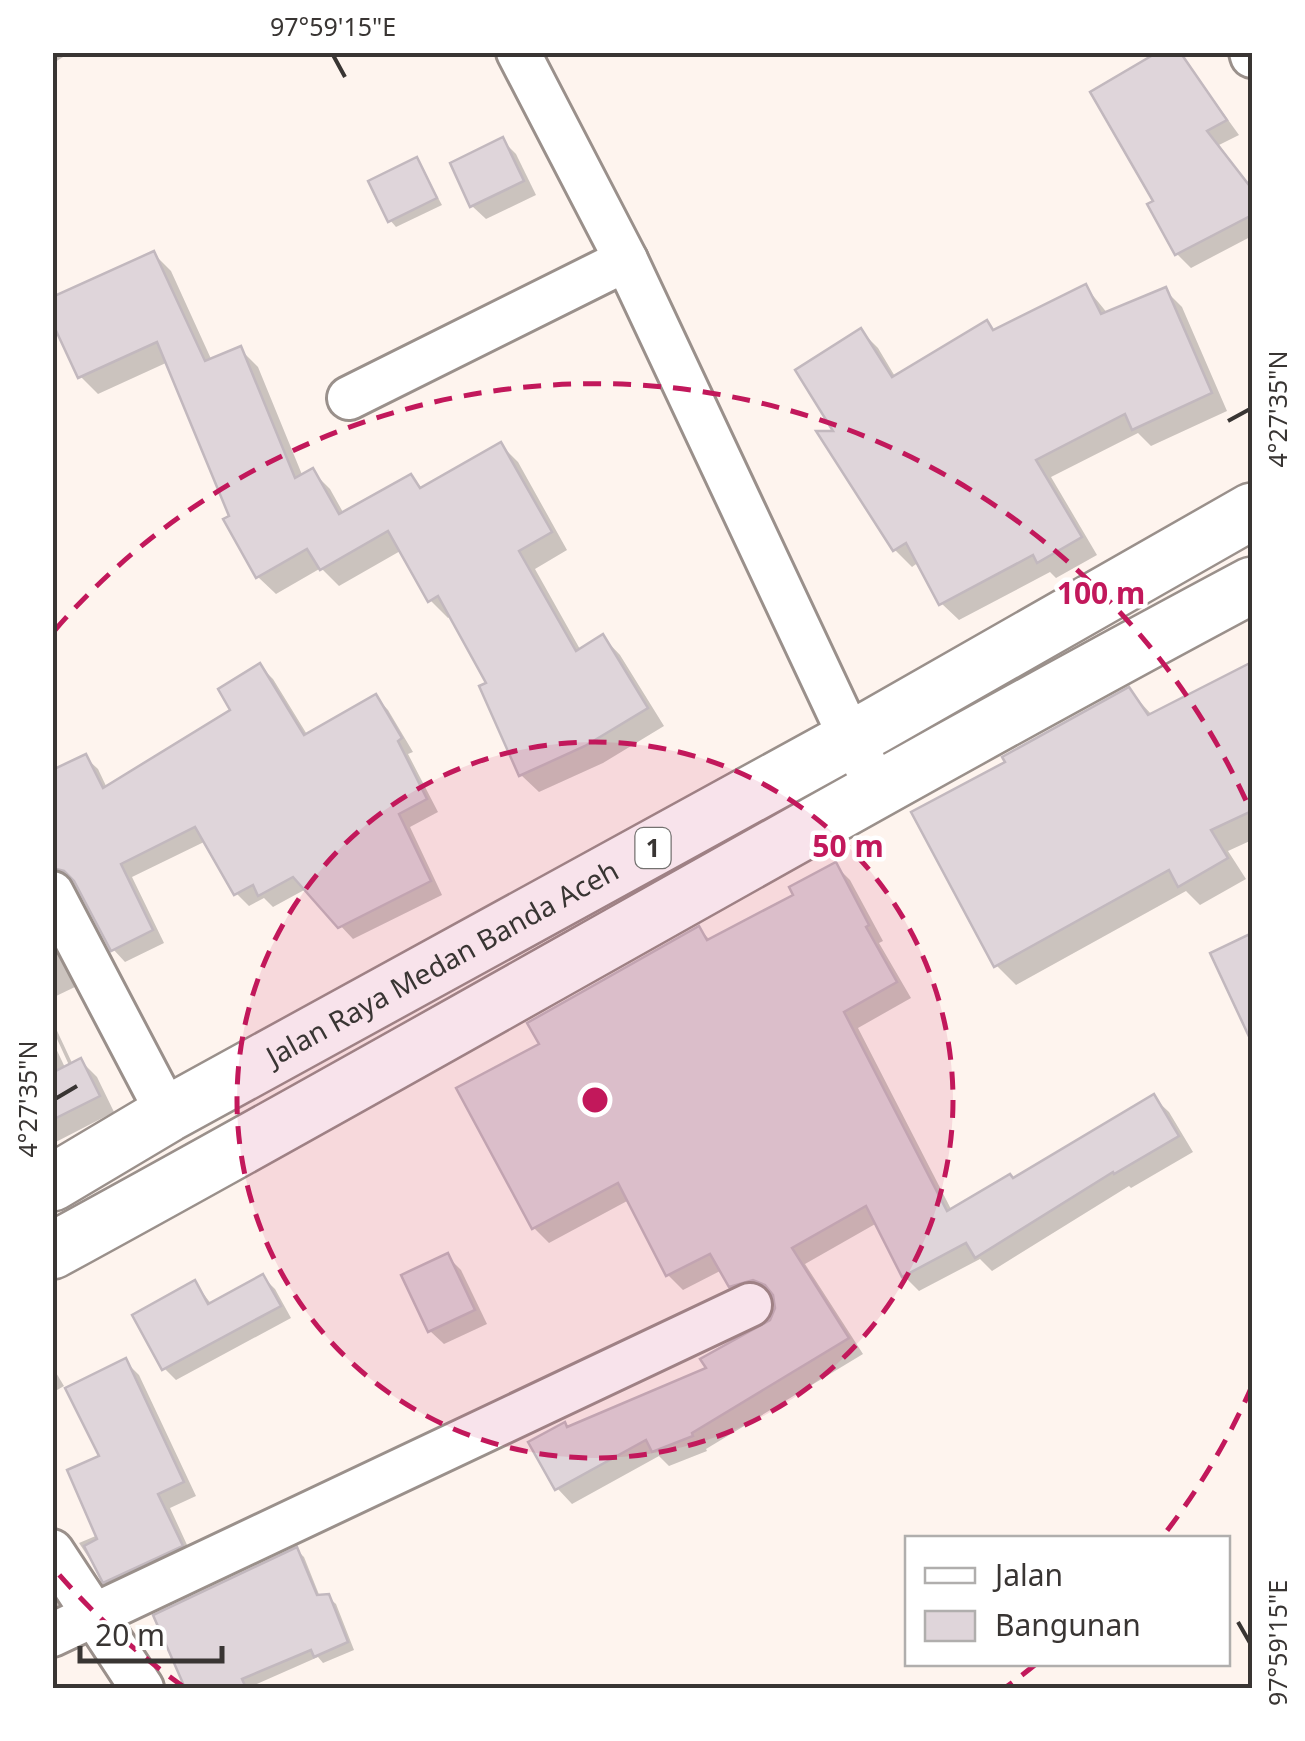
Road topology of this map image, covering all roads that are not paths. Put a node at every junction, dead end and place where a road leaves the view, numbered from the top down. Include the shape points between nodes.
1 (518, 52) edge
2 (626, 260) junction
3 (348, 398) dead end
4 (1252, 511) edge
5 (1252, 585) edge
6 (851, 739) junction
7 (880, 790) junction
8 (52, 894) edge
9 (168, 1114) junction
10 (52, 1183) edge
11 (52, 1251) edge
12 (750, 1305) dead end
13 (52, 1551) edge
14 (96, 1617) junction
15 (52, 1636) edge
16 (142, 1688) edge

1 - 2 street
2 - 3 street
2 - 6 street
4 - 6 highway, Jalan Raya Medan Banda Aceh / 1
5 - 7 highway, 1
6 - 7 street
6 - 9 highway, Jalan Raya Medan Banda Aceh / 1
7 - 11 highway, 1
8 - 9 street
9 - 10 highway, Jalan Raya Medan Banda Aceh / 1
12 - 14 street
13 - 14 street
14 - 15 street
14 - 16 street

